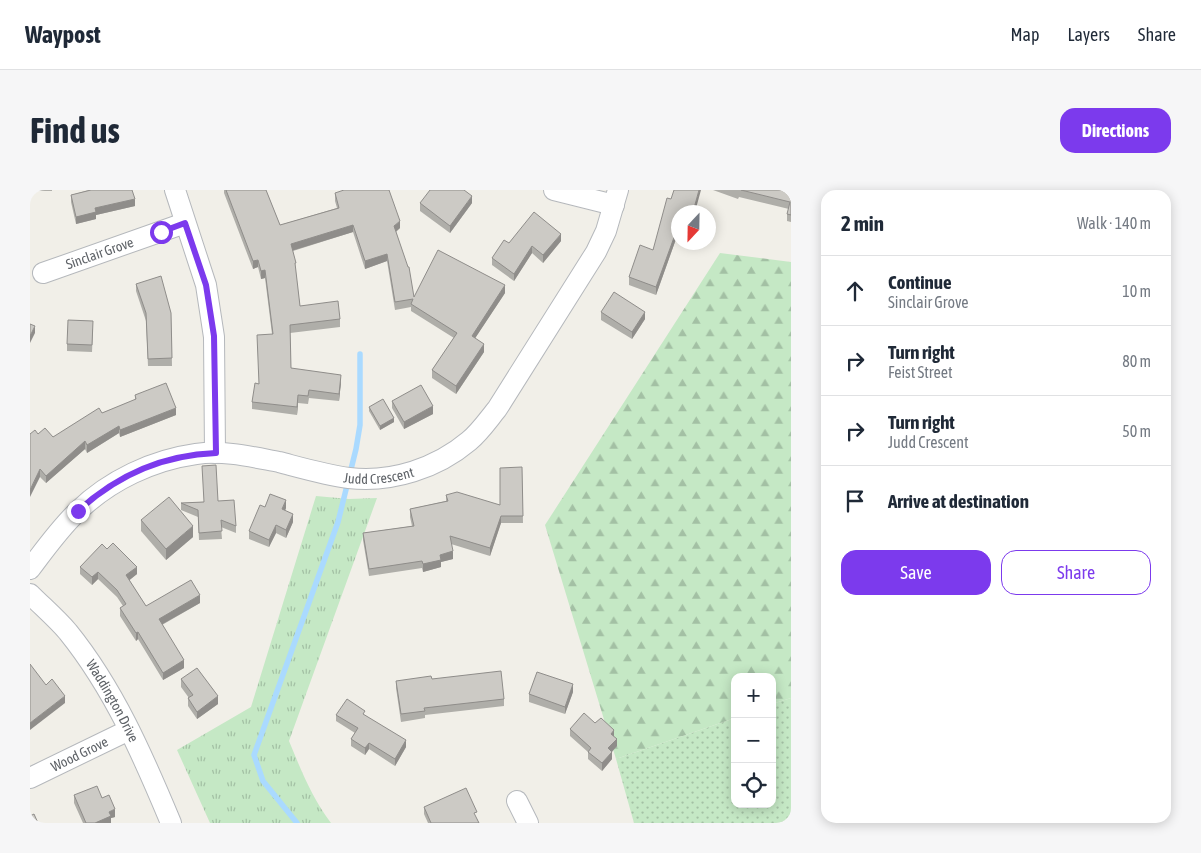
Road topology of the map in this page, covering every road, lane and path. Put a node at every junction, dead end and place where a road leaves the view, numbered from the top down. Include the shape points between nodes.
1 (175, 190) edge
2 (554, 190) edge
3 (616, 198) edge
4 (185, 223) junction
5 (43, 273) dead end
6 (216, 453) junction
7 (30, 569) edge
8 (30, 594) edge
9 (130, 730) junction
10 (30, 778) edge
11 (517, 801) dead end
12 (171, 823) edge
13 (528, 823) edge

1 - 4 street
2 - 3 street
3 - 6 street, Judd Crescent via 596,252 497,409 456,451 408,474 364,479
4 - 5 street, Sinclair Grove
4 - 6 street via 206,285 214,336
6 - 7 street, Judd Crescent via 161,462 108,487 78,511
8 - 9 street, Waddington Drive via 67,631 106,687
9 - 10 street, Wood Grove
9 - 12 street, Waddington Drive
11 - 13 street

